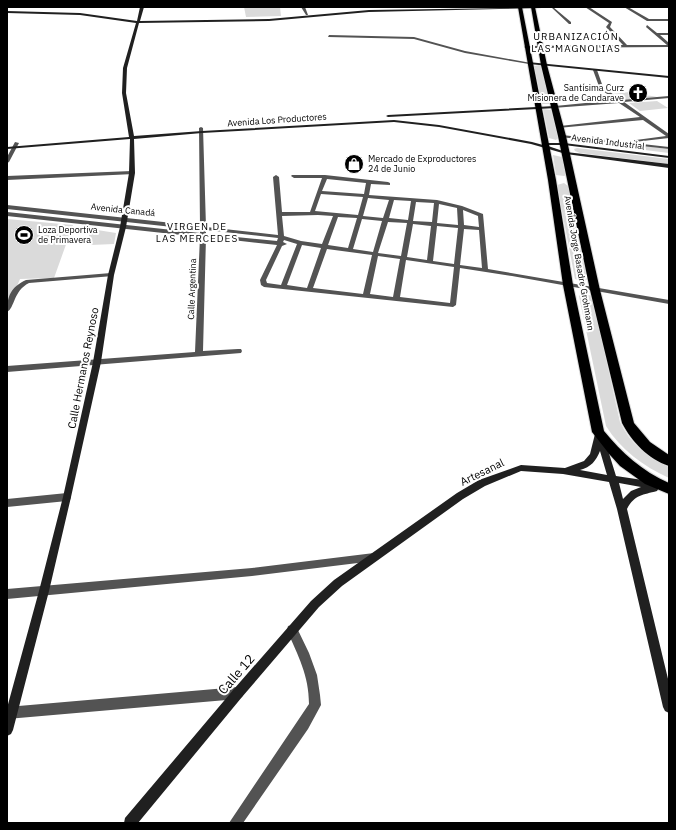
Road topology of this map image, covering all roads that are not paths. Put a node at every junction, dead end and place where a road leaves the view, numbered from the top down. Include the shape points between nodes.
1 (142, 7) edge
2 (303, 7) edge
3 (463, 7) edge
4 (587, 7) edge
5 (626, 7) edge
6 (439, 8) edge
7 (521, 8) edge
8 (533, 8) edge
9 (552, 8) junction
10 (7, 11) edge
11 (306, 14) junction
12 (285, 18) junction
13 (139, 20) junction
14 (669, 20) edge
15 (570, 22) dead end
16 (648, 26) dead end
17 (657, 34) junction
18 (669, 34) edge
19 (329, 36) dead end
20 (541, 46) junction
21 (626, 46) junction
22 (669, 46) edge
23 (526, 47) junction
24 (529, 63) junction
25 (544, 65) junction
26 (595, 70) junction
27 (669, 77) edge
28 (669, 97) edge
29 (660, 98) junction
30 (620, 102) junction
31 (669, 104) edge
32 (555, 107) junction
33 (537, 108) junction
34 (420, 114) junction
35 (645, 118) junction
36 (425, 123) junction
37 (560, 127) junction
38 (201, 130) junction
39 (132, 135) junction
40 (562, 136) junction
41 (669, 136) edge
42 (623, 142) junction
43 (7, 144) edge
44 (16, 145) junction
45 (546, 146) junction
46 (7, 148) edge
47 (565, 148) junction
48 (669, 148) edge
49 (669, 157) edge
50 (7, 162) edge
51 (669, 166) edge
52 (132, 173) junction
53 (294, 176) dead end
54 (325, 176) junction
55 (276, 177) dead end
56 (7, 178) edge
57 (369, 181) junction
58 (562, 181) junction
59 (388, 184) dead end
60 (319, 192) junction
61 (366, 196) junction
62 (392, 198) junction
63 (414, 200) junction
64 (437, 202) junction
65 (7, 206) edge
66 (460, 207) junction
67 (312, 213) junction
68 (7, 214) edge
69 (279, 214) junction
70 (336, 215) junction
71 (360, 217) junction
72 (386, 220) junction
73 (410, 222) junction
74 (123, 223) junction
75 (435, 224) junction
76 (461, 227) junction
77 (203, 228) junction
78 (482, 228) junction
79 (203, 236) junction
80 (281, 237) junction
81 (300, 242) junction
82 (280, 244) junction
83 (325, 246) junction
84 (350, 250) junction
85 (375, 254) junction
86 (403, 258) junction
87 (430, 262) junction
88 (457, 266) junction
89 (485, 270) junction
90 (112, 275) junction
91 (568, 285) junction
92 (283, 287) junction
93 (309, 290) junction
94 (595, 290) junction
95 (366, 296) junction
96 (396, 299) junction
97 (669, 302) edge
98 (7, 310) edge
99 (238, 351) dead end
100 (199, 354) junction
101 (97, 362) junction
102 (7, 369) edge
103 (598, 432) junction
104 (669, 461) edge
105 (563, 471) junction
106 (612, 478) junction
107 (667, 488) edge
108 (67, 497) junction
109 (7, 503) edge
110 (622, 509) junction
111 (376, 557) junction
112 (44, 591) junction
113 (7, 594) edge
114 (292, 630) junction
115 (238, 693) junction
116 (669, 707) edge
117 (9, 712) edge
118 (7, 730) edge
119 (130, 823) edge
120 (235, 823) edge

1 - 13 street, Calle Hermanos Reynoso
2 - 11 street
3 - 6 street
4 - 9 street
4 - 21 street via 611,23 608,27
5 - 14 street via 650,21
6 - 7 street
6 - 11 street via 368,9
6 - 12 street
7 - 8 street
7 - 23 highway, Avenida Jorge Basadre Grohmann
8 - 9 street
8 - 20 highway, Avenida Jorge Basadre Grohmann
9 - 15 street
10 - 13 street via 66,12
11 - 12 street
12 - 13 street
13 - 39 street, Calle Hermanos Reynoso via 125,68 124,93
16 - 17 street
17 - 18 street
17 - 22 street
19 - 24 street via 414,38 465,52
20 - 21 street
20 - 23 street
20 - 25 highway, Avenida Jorge Basadre Grohmann
21 - 22 street
23 - 24 highway, Avenida Jorge Basadre Grohmann
24 - 25 street
24 - 33 highway, Avenida Jorge Basadre Grohmann
25 - 26 street
25 - 32 highway, Avenida Jorge Basadre Grohmann
26 - 27 street
26 - 30 street via 601,88
28 - 29 street
29 - 30 street
29 - 31 street
30 - 32 street
30 - 35 street
32 - 33 street, Avenida Los Productores
32 - 37 highway, Avenida Jorge Basadre Grohmann
33 - 34 street, Avenida Los Productores
33 - 45 highway, Avenida Jorge Basadre Grohmann
34 - 36 street via 418,117
34 - 38 street, Avenida Los Productores
35 - 37 street
35 - 41 street
36 - 38 street, Avenida Los Productores via 380,121
36 - 45 street, Avenida Los Productores
37 - 40 highway, Avenida Jorge Basadre Grohmann
38 - 39 street, Avenida Los Productores
38 - 77 street, Calle Argentina
39 - 44 street, Avenida Los Productores
39 - 52 street, Calle Hermanos Reynoso
40 - 42 street
40 - 47 highway, Avenida Jorge Basadre Grohmann
41 - 42 street
42 - 48 street
43 - 44 street, Avenida Los Productores
44 - 46 street, Avenida Los Productores
44 - 50 street
45 - 47 street, Avenida Industrial
45 - 47 street, Avenida Industrial
45 - 58 highway, Avenida Jorge Basadre Grohmann
47 - 49 street, Avenida Industrial
47 - 51 street, Avenida Industrial
47 - 58 highway, Avenida Jorge Basadre Grohmann
52 - 56 street
52 - 74 street, Calle Hermanos Reynoso
53 - 54 street
54 - 57 street
54 - 60 street
55 - 69 street
57 - 59 street
57 - 61 street
58 - 91 highway, Avenida Jorge Basadre Grohmann
58 - 94 highway, Avenida Jorge Basadre Grohmann
60 - 61 street
60 - 67 street
61 - 62 street
61 - 71 street
62 - 63 street
62 - 72 street
63 - 64 street
63 - 73 street
64 - 66 street
64 - 75 street
65 - 74 street, Avenida Canadá
66 - 76 street
66 - 78 street via 481,215
67 - 69 street
67 - 70 street
68 - 74 street, Avenida Canadá
69 - 80 street
70 - 71 street
70 - 83 street
71 - 72 street
71 - 84 street
72 - 73 street
72 - 85 street
73 - 75 street
73 - 86 street
74 - 77 street, Avenida Canadá
74 - 79 street, Avenida Canadá
74 - 90 street, Calle Hermanos Reynoso
75 - 76 street
75 - 87 street
76 - 78 street
76 - 88 street
77 - 79 street, Calle Argentina
77 - 80 street, Avenida Canadá
78 - 89 street
79 - 82 street, Avenida Canadá
79 - 100 street, Calle Argentina
80 - 81 street, Avenida Canadá
80 - 82 street
81 - 82 street, Avenida Canadá
81 - 83 street
81 - 92 street
82 - 92 street via 262,283 267,286
83 - 84 street
83 - 93 street
84 - 85 street
85 - 86 street
85 - 95 street
86 - 87 street
86 - 96 street
87 - 88 street
88 - 89 street
88 - 96 street via 453,305
89 - 91 street
90 - 98 street via 28,281 14,290
90 - 101 street, Calle Hermanos Reynoso
91 - 94 street
91 - 103 highway, Avenida Jorge Basadre Grohmann
92 - 93 street
93 - 95 street
94 - 97 street
94 - 104 highway, Avenida Jorge Basadre Grohmann via 628,423 640,440
95 - 96 street
99 - 100 street
100 - 101 street
101 - 102 street
101 - 108 street, Calle Hermanos Reynoso
103 - 105 street via 596,453 590,460
103 - 106 street
103 - 107 highway, Avenida Jorge Basadre Grohmann via 614,452 636,471
105 - 106 street, Artesanal
105 - 111 street, Artesanal via 521,468 482,483
106 - 107 street, Artesanal
106 - 110 street
107 - 110 street via 640,491 625,501
108 - 109 street
108 - 112 street, Calle Hermanos Reynoso
110 - 116 street
111 - 112 street via 252,572
111 - 114 street, Calle 12 via 338,583
112 - 113 street
112 - 117 street, Calle Hermanos Reynoso
114 - 115 street, Calle 12
114 - 120 street via 307,660 315,706
115 - 117 street
115 - 119 street, Calle 12
117 - 118 street, Calle Hermanos Reynoso

